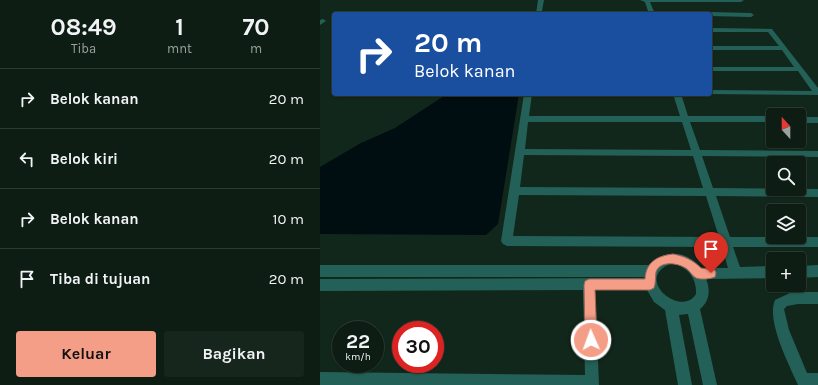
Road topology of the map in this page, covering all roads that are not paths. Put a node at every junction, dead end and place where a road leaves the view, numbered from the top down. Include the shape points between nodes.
1 (541, 0) edge
2 (643, 0) edge
3 (647, 0) edge
4 (539, 12) edge
5 (651, 12) edge
6 (750, 13) edge
7 (712, 14) edge
8 (712, 29) edge
9 (712, 48) edge
10 (784, 48) junction
11 (712, 69) edge
12 (800, 69) junction
13 (712, 91) edge
14 (818, 93) edge
15 (528, 96) edge
16 (678, 96) edge
17 (524, 119) junction
18 (686, 119) junction
19 (766, 120) edge
20 (806, 120) edge
21 (818, 120) edge
22 (520, 152) junction
23 (697, 153) junction
24 (818, 154) edge
25 (514, 191) junction
26 (710, 192) junction
27 (818, 192) edge
28 (726, 242) junction
29 (818, 242) edge
30 (320, 271) edge
31 (651, 271) junction
32 (818, 271) edge
33 (766, 272) edge
34 (806, 272) edge
35 (736, 273) junction
36 (698, 274) junction
37 (650, 284) junction
38 (320, 285) edge
39 (589, 285) junction
40 (818, 298) edge
41 (671, 307) junction
42 (693, 307) junction
43 (320, 379) edge
44 (818, 380) edge
45 (804, 382) edge
46 (592, 384) edge
47 (685, 385) edge
48 (710, 385) edge

1 - 4 street
2 - 3 street
3 - 5 street
3 - 6 street
6 - 7 street
6 - 8 street
6 - 10 street via 770,30
9 - 10 street
10 - 12 street
11 - 12 street
12 - 14 street
13 - 14 street
15 - 17 street
16 - 18 street
17 - 18 street
17 - 22 street
18 - 19 street
18 - 23 street
20 - 21 street
22 - 23 street
22 - 25 street
23 - 24 street
23 - 26 street
25 - 26 street
25 - 28 street via 507,241
26 - 27 street
26 - 28 street
28 - 29 street
28 - 35 street
30 - 31 street
31 - 36 street via 656,264 673,258 691,266
31 - 37 street
32 - 34 street
33 - 35 street
35 - 36 street
36 - 42 street via 703,283 703,292
37 - 39 street
37 - 41 street via 661,302
38 - 39 street
39 - 46 street
40 - 45 street via 784,300 777,311
41 - 42 street
41 - 47 street
42 - 48 street
43 - 46 street
44 - 45 street

